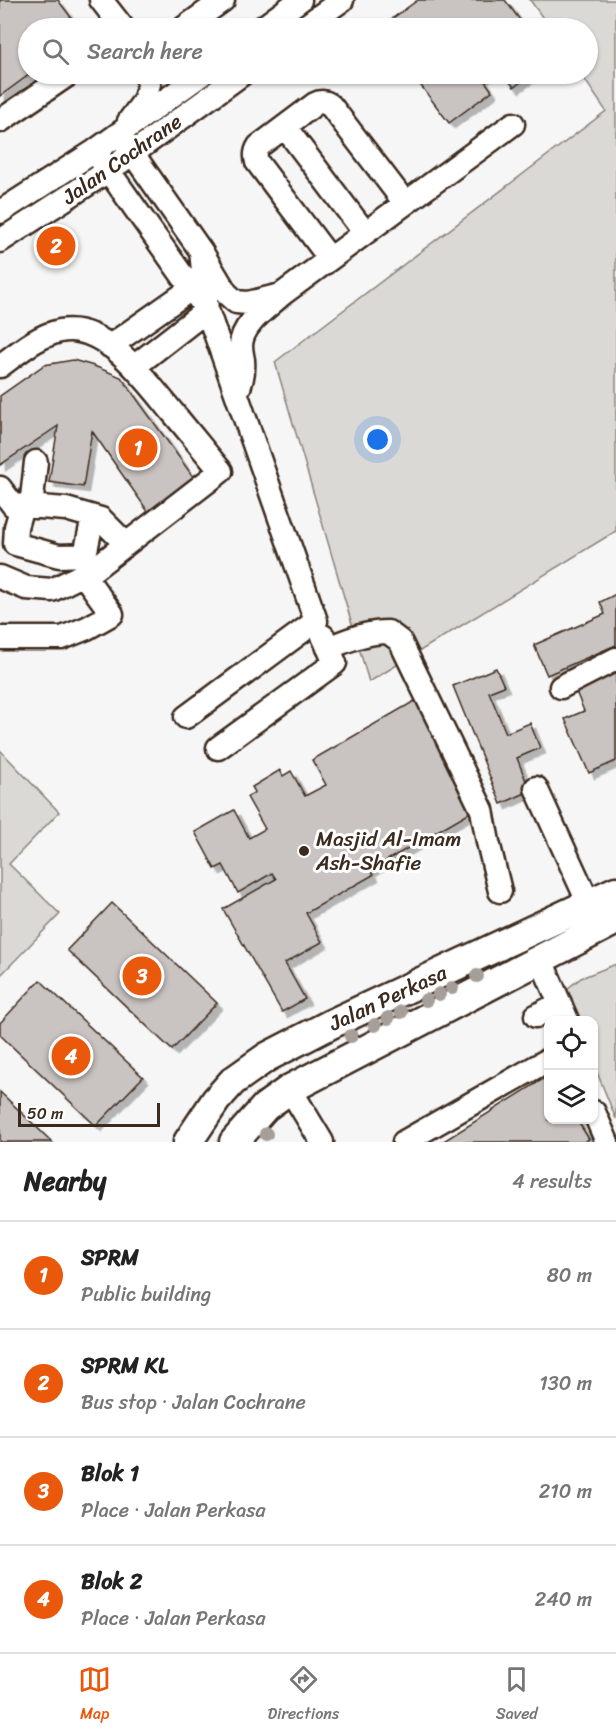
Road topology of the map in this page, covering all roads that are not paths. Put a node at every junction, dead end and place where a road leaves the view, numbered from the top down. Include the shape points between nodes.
1 (101, 0) edge
2 (223, 0) edge
3 (300, 0) edge
4 (342, 0) edge
5 (115, 18) edge
6 (198, 18) edge
7 (276, 18) edge
8 (317, 18) edge
9 (54, 84) edge
10 (150, 84) edge
11 (188, 84) edge
12 (228, 84) edge
13 (0, 121) edge
14 (513, 124) dead end
15 (285, 127) junction
16 (119, 134) junction
17 (95, 151) junction
18 (133, 154) junction
19 (108, 171) junction
20 (405, 203) junction
21 (0, 212) edge
22 (365, 233) junction
23 (0, 241) edge
24 (201, 251) junction
25 (330, 259) junction
26 (191, 289) junction
27 (281, 295) junction
28 (207, 310) junction
29 (110, 346) junction
30 (0, 366) edge
31 (135, 366) junction
32 (237, 393) junction
33 (36, 462) dead end
34 (0, 488) edge
35 (26, 506) junction
36 (93, 517) junction
37 (126, 544) junction
38 (7, 546) edge
39 (83, 574) junction
40 (0, 577) edge
41 (316, 621) junction
42 (0, 638) edge
43 (328, 648) junction
44 (616, 659) edge
45 (561, 687) dead end
46 (186, 717) dead end
47 (218, 748) dead end
48 (536, 788) dead end
49 (500, 891) dead end
50 (616, 891) edge
51 (589, 904) junction
52 (616, 920) edge
53 (541, 960) junction
54 (564, 1012) edge
55 (536, 1016) dead end
56 (544, 1063) edge
57 (290, 1089) junction
58 (598, 1121) edge
59 (190, 1139) edge
60 (234, 1142) edge
61 (322, 1142) edge
62 (404, 1142) edge
63 (607, 1142) edge

1 - 5 street
2 - 6 street
3 - 7 street
4 - 8 street
9 - 13 street
10 - 16 street via 144,101
11 - 16 street, Jalan Cochrane
12 - 18 street, Jalan Cochrane
14 - 20 street
15 - 20 street via 315,104 326,102
15 - 22 street
15 - 25 street via 259,146 257,162
16 - 17 street, Jalan Cochrane
16 - 18 street
17 - 19 street
17 - 21 street, Jalan Cochrane
18 - 19 street, Jalan Cochrane
18 - 24 street
19 - 23 street, Jalan Cochrane
19 - 26 street
20 - 22 street
22 - 25 street
24 - 27 street via 236,302
24 - 28 street
25 - 27 street
26 - 28 street
26 - 29 street
27 - 32 street via 244,333
28 - 31 street
28 - 32 street
29 - 30 street via 80,331 60,331 34,341
29 - 31 street
31 - 37 street via 221,471
32 - 41 street
33 - 35 street
34 - 35 street via 13,506
35 - 36 street via 66,509
35 - 38 street
36 - 37 street via 101,519
36 - 38 street via 85,555 59,556
37 - 39 street
39 - 40 street via 52,590 26,588
39 - 42 street via 112,614 62,638
41 - 43 street
41 - 46 street
43 - 47 street via 335,663
43 - 49 street via 375,632 388,632 400,641 482,810
44 - 45 street
48 - 51 street
50 - 51 main road, Jalan Perkasa
51 - 59 main road, Jalan Perkasa via 267,1057 233,1081
52 - 53 main road, Jalan Perkasa
53 - 54 street
53 - 57 main road, Jalan Perkasa
54 - 55 street
56 - 62 street
57 - 59 main road via 275,1078 262,1080
57 - 60 main road, Jalan Perkasa via 265,1107
57 - 61 street
58 - 63 street

